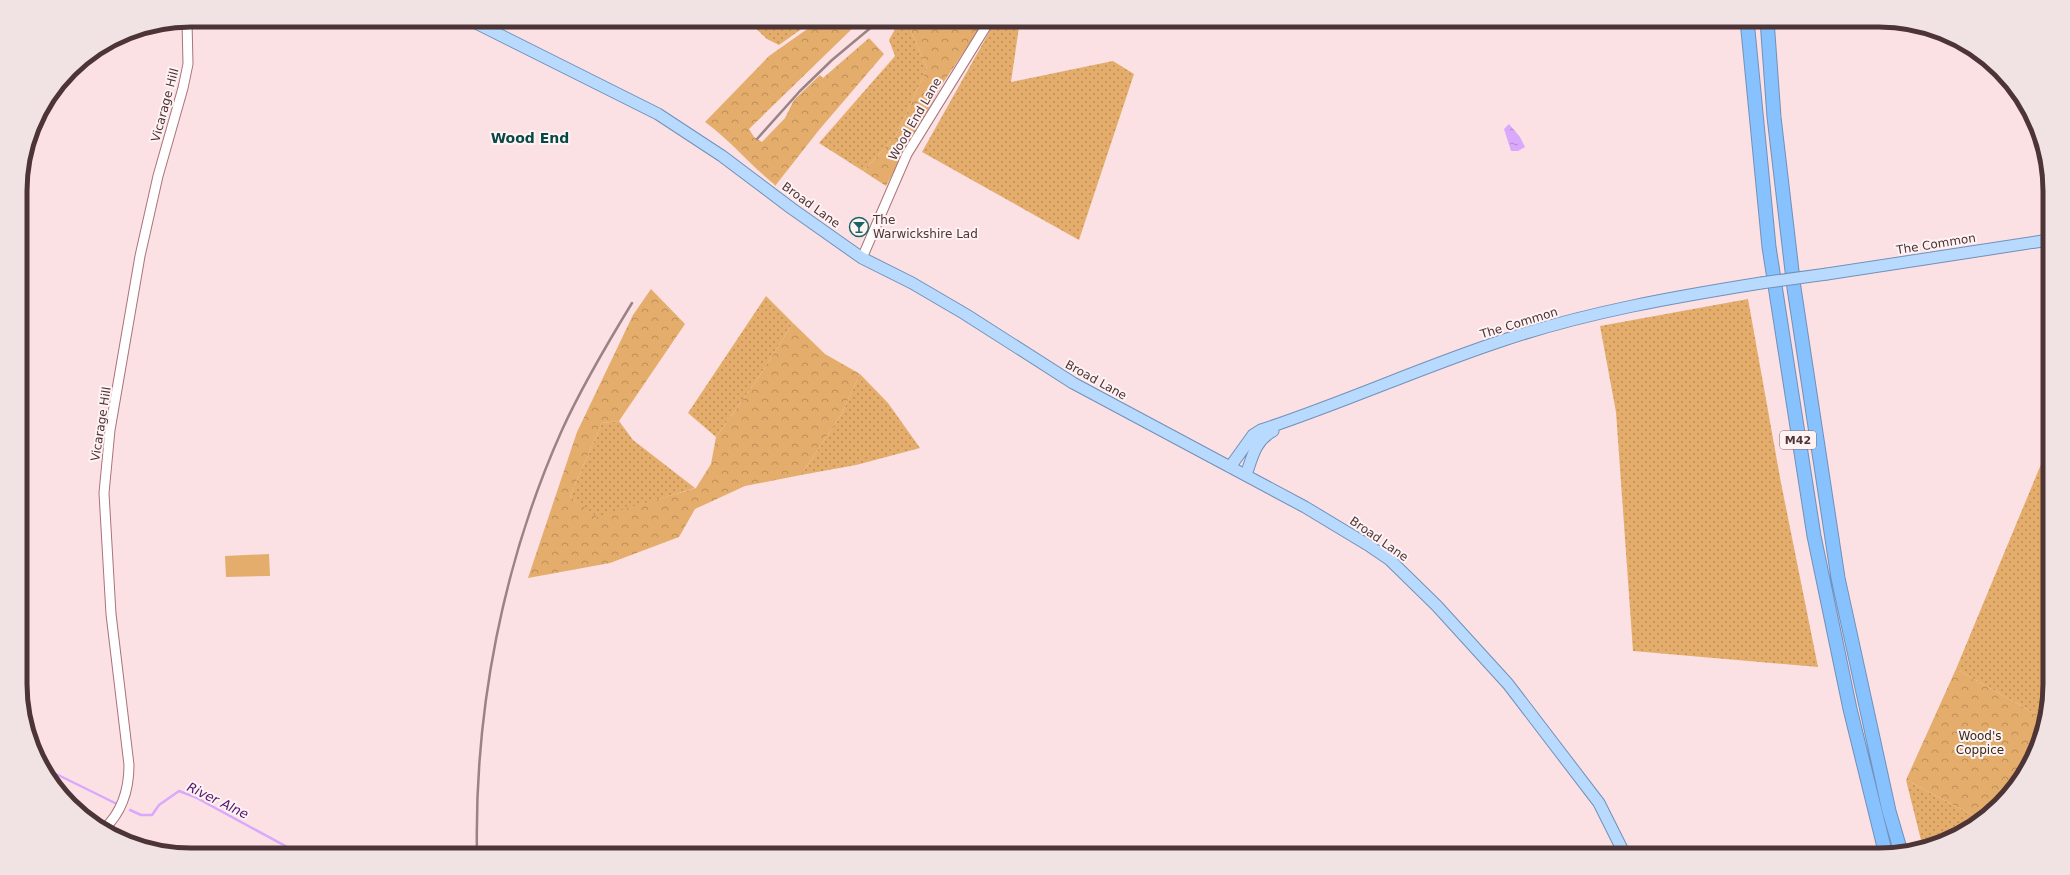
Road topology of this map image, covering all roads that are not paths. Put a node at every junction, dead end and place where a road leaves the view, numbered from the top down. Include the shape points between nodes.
1 (187, 27) edge
2 (484, 27) edge
3 (986, 27) edge
4 (1748, 27) edge
5 (1768, 27) edge
6 (2043, 241) edge
7 (862, 258) junction
8 (1294, 419) junction
9 (1230, 467) junction
10 (1246, 476) junction
11 (107, 825) edge
12 (1900, 847) edge
13 (1622, 848) edge
14 (1884, 848) edge

1 - 11 street, Vicarage Hill via 188,64 140,256 110,430 104,514 111,614 129,780 118,812
2 - 7 main road, Broad Lane via 672,122
3 - 7 street, Wood End Lane via 907,154
4 - 14 highway, M42 via 1769,247 1800,454 1831,625
5 - 12 highway, M42 via 1774,117 1794,288 1834,551 1889,811
6 - 8 main road, The Common, bridge via 1761,283 1641,304 1505,340 1429,366
7 - 9 main road, Broad Lane via 965,314 1073,383
8 - 9 main road, The Common via 1253,435
8 - 10 main road, The Common via 1265,435 1256,445
9 - 10 main road, Broad Lane
10 - 13 main road, Broad Lane via 1368,545 1412,580 1508,684 1599,803

